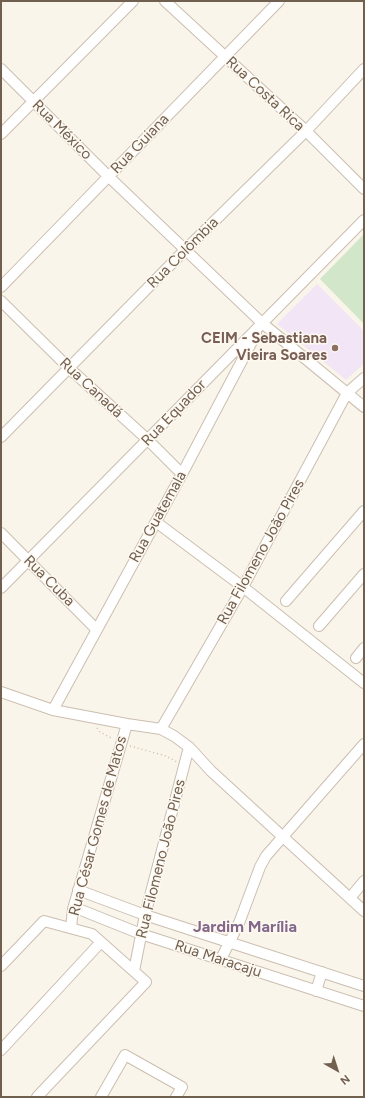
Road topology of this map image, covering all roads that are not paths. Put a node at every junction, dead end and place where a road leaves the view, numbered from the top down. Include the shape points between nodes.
1 (133, 1) edge
2 (165, 1) edge
3 (279, 1) edge
4 (225, 57) junction
5 (1, 69) edge
6 (364, 69) edge
7 (33, 101) junction
8 (306, 131) junction
9 (1, 134) edge
10 (108, 176) junction
11 (364, 189) edge
12 (364, 220) edge
13 (185, 250) junction
14 (1, 287) edge
15 (1, 301) edge
16 (262, 323) junction
17 (69, 368) junction
18 (364, 378) edge
19 (347, 393) junction
20 (364, 406) edge
21 (1, 437) edge
22 (148, 440) junction
23 (182, 474) junction
24 (364, 511) edge
25 (156, 522) junction
26 (1, 533) edge
27 (28, 560) junction
28 (364, 574) edge
29 (243, 587) junction
30 (1, 588) edge
31 (286, 601) dead end
32 (319, 626) dead end
33 (96, 629) junction
34 (364, 648) edge
35 (356, 658) dead end
36 (364, 683) edge
37 (1, 692) edge
38 (53, 710) junction
39 (127, 724) junction
40 (161, 729) junction
41 (364, 744) edge
42 (189, 747) junction
43 (283, 838) junction
44 (364, 881) edge
45 (78, 890) junction
46 (350, 898) junction
47 (72, 909) junction
48 (364, 911) edge
49 (146, 915) junction
50 (71, 928) junction
51 (141, 934) junction
52 (101, 942) junction
53 (230, 942) junction
54 (221, 959) junction
55 (1, 966) edge
56 (134, 971) junction
57 (322, 972) junction
58 (364, 986) edge
59 (316, 991) junction
60 (364, 1006) edge
61 (1, 1050) edge
62 (37, 1097) edge
63 (101, 1097) edge
64 (176, 1097) edge

1 - 7 street
2 - 4 street, Rua Costa Rica
3 - 4 street, Rua Guiana
4 - 8 street, Rua Costa Rica
4 - 10 street, Rua Guiana
5 - 7 street, Rua México
6 - 8 street, Rua Colômbia
7 - 9 street
7 - 10 street, Rua México
8 - 11 street, Rua Costa Rica
8 - 13 street, Rua Colômbia
10 - 13 street, Rua México
10 - 14 street, Rua Guiana
12 - 16 street, Rua Equador
13 - 16 street, Rua México
13 - 17 street, Rua Colômbia
15 - 17 street, Rua Canadá
16 - 19 street, Rua México
16 - 22 street, Rua Equador
16 - 23 street, Rua Guatemala
17 - 21 street, Rua Colômbia
17 - 22 street, Rua Canadá
18 - 19 street, Rua Filomeno João Pires
19 - 20 street, Rua México
19 - 29 street, Rua Filomeno João Pires
22 - 23 street, Rua Canadá
22 - 27 street, Rua Equador
23 - 25 street, Rua Guatemala
24 - 31 street
25 - 29 street
25 - 33 street, Rua Guatemala
26 - 27 street, Rua Cuba
27 - 30 street, Rua Equador
27 - 33 street, Rua Cuba
28 - 32 street
29 - 36 street
29 - 40 street, Rua Filomeno João Pires
33 - 38 street, Rua Guatemala
34 - 35 street
37 - 38 street
38 - 39 street
39 - 40 street
39 - 45 street, Rua César Gomes de Matos
40 - 42 street
41 - 43 street
42 - 43 street
42 - 49 street, Rua Filomeno João Pires
43 - 46 street
43 - 53 street via 266,856 260,867
44 - 46 street
45 - 47 street, Rua César Gomes de Matos
45 - 49 street, Rua Maracaju
46 - 48 street
47 - 50 street, Rua César Gomes de Matos
47 - 51 street, Rua Maracaju via 81,910
49 - 51 street, Rua Filomeno João Pires
49 - 53 street, Rua Maracaju
50 - 52 street via 92,934
50 - 55 street via 44,921
51 - 54 street, Rua Maracaju
51 - 56 street, Rua Filomeno João Pires
52 - 56 street
52 - 61 street
53 - 54 street
53 - 57 street, Rua Maracaju
54 - 59 street, Rua Maracaju
56 - 62 street via 146,982
57 - 58 street, Rua Maracaju
57 - 59 street
59 - 60 street, Rua Maracaju
63 - 64 street via 124,1055 182,1087

